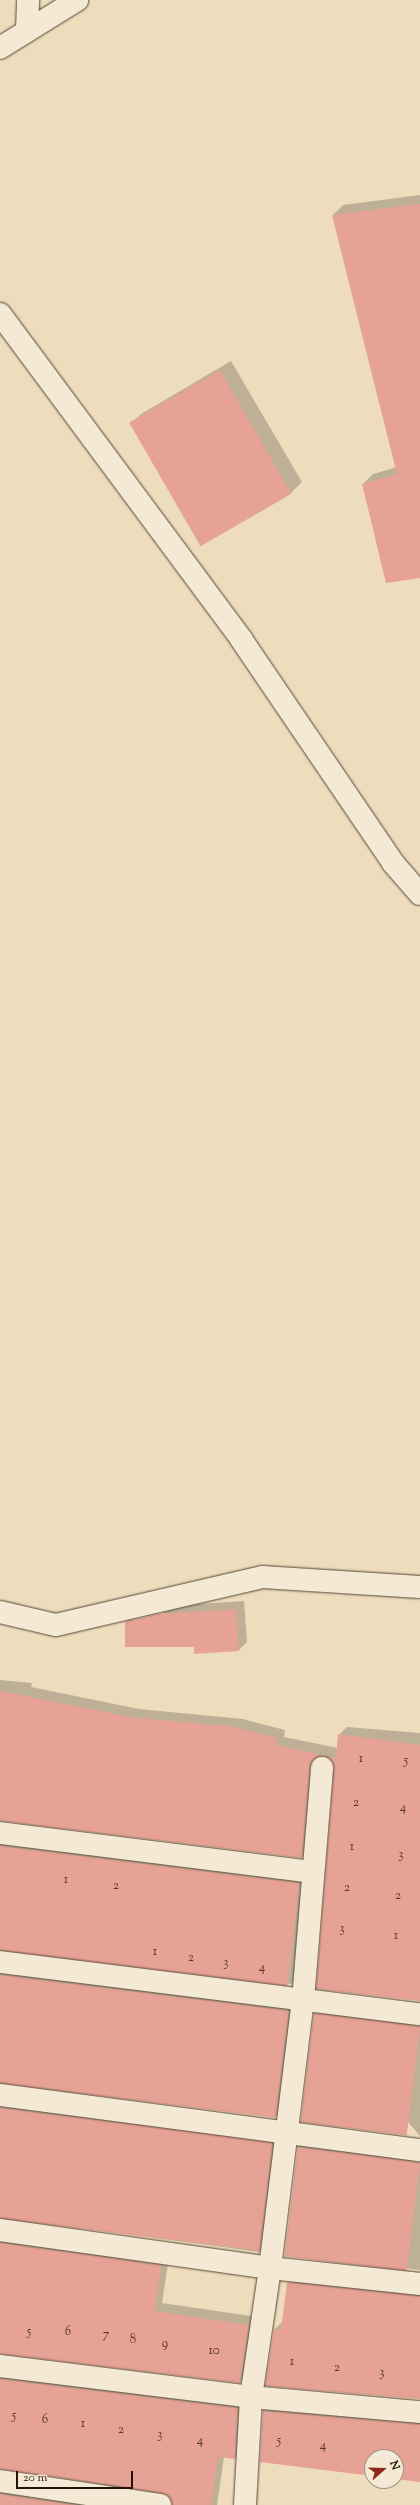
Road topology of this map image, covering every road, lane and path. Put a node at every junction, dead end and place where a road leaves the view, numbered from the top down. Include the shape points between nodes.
1 (28, 0) edge
2 (77, 0) edge
3 (27, 31) junction
4 (0, 48) edge
5 (0, 314) edge
6 (420, 894) edge
7 (420, 1587) edge
8 (0, 1612) edge
9 (322, 1768) dead end
10 (0, 1833) edge
11 (313, 1872) junction
12 (0, 1962) edge
13 (303, 2000) junction
14 (420, 2014) edge
15 (0, 2095) edge
16 (288, 2134) junction
17 (420, 2150) edge
18 (0, 2230) edge
19 (270, 2268) junction
20 (420, 2284) edge
21 (0, 2366) edge
22 (251, 2397) junction
23 (420, 2412) edge
24 (0, 2481) edge
25 (160, 2505) edge
26 (245, 2505) edge

1 - 3 street
2 - 3 street
3 - 4 street
5 - 6 street via 241,639 393,863
7 - 8 street via 262,1577 56,1625
9 - 11 street
10 - 11 street
11 - 13 street
12 - 13 street
13 - 14 street
13 - 16 street
15 - 16 street
16 - 17 street
16 - 19 street
18 - 19 street
19 - 20 street
19 - 22 street
21 - 22 street
22 - 23 street
22 - 26 street
24 - 25 street

